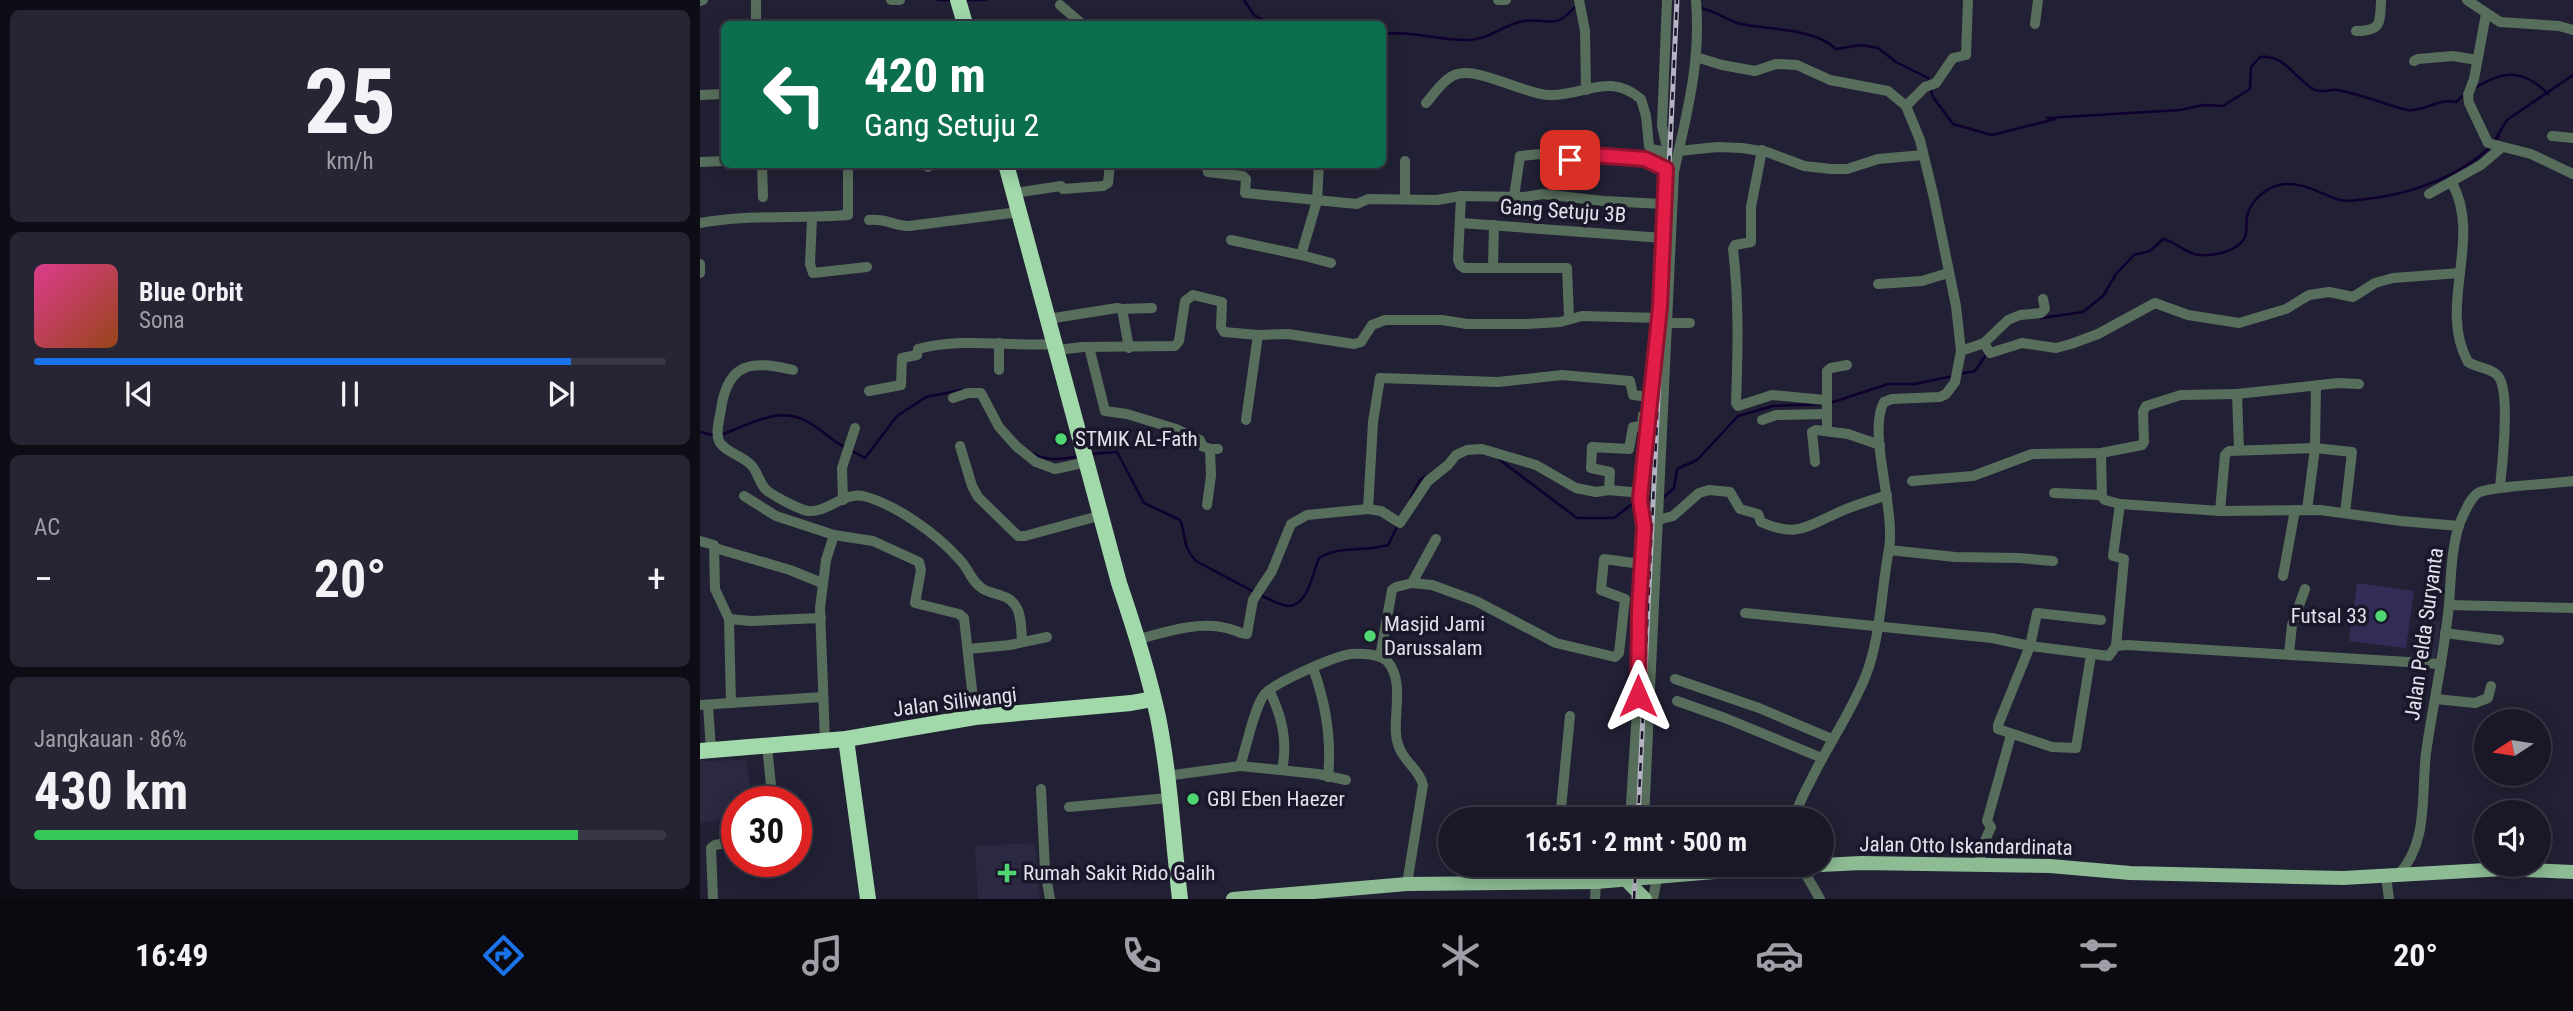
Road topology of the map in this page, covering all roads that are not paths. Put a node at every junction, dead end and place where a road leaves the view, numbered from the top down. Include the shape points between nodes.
1 (756, 0) edge
2 (891, 0) edge
3 (900, 0) edge
4 (958, 0) edge
5 (1498, 0) edge
6 (1506, 0) edge
7 (1579, 0) edge
8 (1667, 0) edge
9 (1696, 0) edge
10 (1968, 0) edge
11 (2038, 0) edge
12 (2381, 0) edge
13 (2473, 2) edge
14 (1060, 5) dead end
15 (2486, 14) junction
16 (756, 21) edge
17 (964, 21) edge
18 (1079, 21) edge
19 (2035, 24) dead end
20 (2573, 30) edge
21 (2356, 31) dead end
22 (1696, 57) junction
23 (2477, 60) junction
24 (2414, 61) dead end
25 (1586, 89) junction
26 (721, 94) edge
27 (700, 95) edge
28 (1426, 103) dead end
29 (1906, 106) junction
30 (2552, 136) dead end
31 (2573, 138) edge
32 (2497, 146) junction
33 (1762, 150) junction
34 (1679, 151) junction
35 (1667, 152) junction
36 (1923, 155) junction
37 (721, 161) edge
38 (1405, 161) dead end
39 (700, 162) edge
40 (762, 168) edge
41 (848, 168) edge
42 (1007, 168) edge
43 (1110, 168) edge
44 (1207, 168) edge
45 (1319, 168) edge
46 (1670, 170) junction
47 (2573, 174) edge
48 (2452, 183) junction
49 (1014, 193) junction
50 (2429, 194) dead end
51 (1461, 196) junction
52 (763, 197) dead end
53 (1514, 197) junction
54 (1405, 199) junction
55 (1317, 201) junction
56 (1664, 204) junction
57 (1019, 212) junction
58 (812, 218) junction
59 (869, 220) dead end
60 (700, 223) edge
61 (1461, 223) junction
62 (1494, 225) junction
63 (1663, 238) junction
64 (1231, 240) dead end
65 (1301, 255) junction
66 (1331, 263) dead end
67 (700, 264) edge
68 (867, 267) dead end
69 (1493, 267) junction
70 (700, 273) edge
71 (1948, 273) junction
72 (2460, 273) junction
73 (1878, 284) dead end
74 (2043, 299) dead end
75 (1152, 308) dead end
76 (1122, 309) junction
77 (1569, 318) junction
78 (1048, 319) junction
79 (1663, 320) junction
80 (1690, 323) dead end
81 (1258, 335) junction
82 (999, 343) junction
83 (1056, 347) junction
84 (1089, 347) junction
85 (1986, 347) junction
86 (1129, 348) junction
87 (1961, 351) junction
88 (1847, 365) dead end
89 (793, 370) dead end
90 (999, 370) dead end
91 (2360, 383) dead end
92 (2316, 386) junction
93 (869, 391) dead end
94 (2237, 394) junction
95 (1650, 397) junction
96 (953, 398) dead end
97 (1826, 406) junction
98 (1643, 409) dead end
99 (1246, 420) dead end
100 (1762, 420) dead end
101 (855, 428) dead end
102 (1827, 430) junction
103 (1880, 445) junction
104 (960, 446) dead end
105 (2315, 448) junction
106 (2239, 450) junction
107 (2101, 453) junction
108 (1087, 462) junction
109 (1815, 462) dead end
110 (1912, 481) dead end
111 (2573, 481) edge
112 (2500, 487) junction
113 (1609, 490) junction
114 (2054, 493) dead end
115 (1887, 495) junction
116 (2101, 495) junction
117 (744, 496) dead end
118 (843, 500) junction
119 (1641, 501) junction
120 (2120, 504) junction
121 (1207, 505) dead end
122 (1368, 509) junction
123 (2301, 510) junction
124 (2220, 511) junction
125 (2346, 513) junction
126 (1102, 515) junction
127 (1658, 520) junction
128 (2459, 526) junction
129 (834, 535) junction
130 (1436, 539) dead end
131 (700, 541) edge
132 (715, 548) junction
133 (1889, 550) junction
134 (2053, 561) dead end
135 (1641, 564) junction
136 (2284, 576) dead end
137 (822, 583) junction
138 (1412, 583) junction
139 (2305, 589) dead end
140 (2449, 605) junction
141 (2573, 608) edge
142 (1745, 613) dead end
143 (821, 618) junction
144 (729, 619) junction
145 (2101, 620) dead end
146 (1623, 621) junction
147 (1639, 621) junction
148 (1878, 627) junction
149 (2445, 634) junction
150 (1047, 637) dead end
151 (1139, 639) junction
152 (2499, 640) dead end
153 (1022, 641) junction
154 (2030, 646) junction
155 (2116, 646) junction
156 (968, 649) junction
157 (2289, 654) junction
158 (2091, 655) junction
159 (1380, 656) junction
160 (2441, 664) junction
161 (1313, 668) junction
162 (1675, 679) dead end
163 (2491, 685) dead end
164 (1269, 690) junction
165 (823, 697) junction
166 (1153, 699) junction
167 (2437, 699) junction
168 (1677, 701) dead end
169 (731, 703) junction
170 (704, 705) edge
171 (1570, 716) dead end
172 (975, 717) junction
173 (2011, 734) junction
174 (845, 739) junction
175 (1832, 739) junction
176 (825, 741) junction
177 (766, 746) junction
178 (706, 751) edge
179 (1822, 758) junction
180 (1240, 766) junction
181 (1282, 770) junction
182 (1166, 776) junction
183 (1328, 777) junction
184 (1346, 780) dead end
185 (771, 786) edge
186 (1041, 789) dead end
187 (1168, 798) junction
188 (1069, 807) dead end
189 (1561, 807) edge
190 (1631, 807) edge
191 (1645, 807) edge
192 (1799, 807) edge
193 (721, 844) edge
194 (1834, 864) edge
195 (1980, 865) junction
196 (2573, 872) edge
197 (2392, 876) junction
198 (1555, 877) edge
199 (1622, 877) edge
200 (1636, 877) edge
201 (1652, 877) edge
202 (1668, 877) edge
203 (1801, 877) edge
204 (1657, 878) junction
205 (1555, 883) junction
206 (1596, 883) junction
207 (1407, 884) junction
208 (1328, 896) edge
209 (713, 899) edge
210 (867, 899) edge
211 (1050, 899) edge
212 (1180, 899) edge
213 (1233, 899) edge
214 (1595, 899) edge
215 (1645, 899) edge
216 (1653, 899) edge
217 (1819, 899) edge
218 (2389, 899) edge

1 - 16 street
2 - 3 street
4 - 17 highway
5 - 6 street
7 - 25 street via 1585,31
8 - 35 street via 1662,126
9 - 22 street
10 - 29 street via 1966,54 1953,58
11 - 19 street
12 - 21 street via 2377,27
13 - 15 street
14 - 18 street
15 - 20 street via 2500,22
15 - 23 street
22 - 29 street via 1755,71 1776,64 1797,65 1830,79 1888,91
22 - 34 street
23 - 24 street via 2453,56
23 - 32 street via 2469,103
25 - 28 street via 1549,95 1459,74
25 - 35 street via 1609,84 1634,93 1644,106 1649,146
26 - 27 street
29 - 36 street
30 - 31 street
32 - 47 street
32 - 48 street via 2481,165
33 - 34 street via 1717,147
33 - 36 street via 1804,166 1832,169
33 - 97 street via 1751,207 1751,242 1733,248 1736,403 1772,395
34 - 46 street
35 - 46 street
36 - 71 street
37 - 39 street
38 - 54 street
40 - 52 street
41 - 58 street via 848,215
42 - 49 highway
43 - 49 street via 1108,183 1103,186 1063,189 1051,185
44 - 55 street via 1208,172 1244,176 1247,193
45 - 55 street
46 - 53 street via 1645,159 1520,156
46 - 56 street
46 - 79 street
48 - 50 street
48 - 72 street via 2464,226
49 - 57 highway
51 - 53 street
51 - 54 street
51 - 61 street
53 - 56 street via 1552,194
54 - 55 street via 1368,199 1357,204
55 - 65 street
56 - 63 street
57 - 59 street via 909,226
57 - 78 highway
58 - 60 street via 733,217
58 - 68 street via 813,273
61 - 62 street, Gang Setuju 3B
61 - 69 street via 1460,265
62 - 63 street, Gang Setuju 3B
62 - 69 street
63 - 79 street
64 - 65 street
65 - 66 street
67 - 70 street
69 - 77 street via 1567,268
71 - 73 street via 1922,281
71 - 87 street
72 - 85 street via 2393,278 2353,297 2329,292 2309,295 2286,309 2239,323 2188,315 2155,303 2098,334 2056,348 2022,342
72 - 112 street via 2457,317 2466,359 2496,374 2501,382 2506,423
74 - 85 street via 2044,311 2008,320
75 - 76 street
76 - 78 street
76 - 86 street
77 - 79 street
77 - 81 street via 1527,324 1385,320 1372,325 1361,342 1354,344 1288,334
78 - 83 highway
79 - 80 street
79 - 95 street
79 - 127 street
81 - 86 street via 1224,332 1222,302 1192,295 1185,301 1177,345
81 - 99 street
82 - 83 street
82 - 90 street
82 - 93 street via 938,344 918,349 917,355 902,358 901,385
83 - 84 street
83 - 108 highway
84 - 86 street
84 - 121 street via 1105,411 1176,429 1214,449
85 - 87 street
87 - 103 street via 1955,382 1946,394 1884,402 1879,415
88 - 97 street via 1828,369
89 - 118 street via 770,364 734,373 722,405 718,439 751,465 767,491 805,510
91 - 92 street
92 - 94 street
92 - 105 street
94 - 106 street
94 - 107 street via 2182,395 2147,405 2142,445
95 - 119 street
95 - 122 street via 1633,395 1630,381 1562,375 1498,382 1380,378
96 - 108 street via 981,393 999,427 1043,466 1055,469
97 - 100 street
97 - 102 street
98 - 113 street via 1642,426 1633,427 1629,449 1592,447 1590,466 1611,473
101 - 118 street via 842,468
102 - 103 street
102 - 109 street via 1812,432
103 - 115 street
104 - 126 street via 978,497 1018,536
105 - 106 street
105 - 123 street
105 - 125 street via 2352,452
106 - 124 street via 2225,456
107 - 110 street via 2032,454 1973,476
107 - 116 street
108 - 126 highway
111 - 112 street, Jalan Pelda Suryanta
112 - 128 street, Jalan Pelda Suryanta via 2477,493
113 - 119 street
113 - 122 street via 1576,488 1536,465 1482,449 1467,450 1428,481 1398,522
114 - 116 street
115 - 127 street via 1796,531 1761,523 1758,514 1740,509 1730,492 1709,490 1673,516
115 - 133 street
116 - 120 street
117 - 129 street via 767,512
118 - 153 street via 861,495 895,509 938,539 977,584 1014,603
119 - 135 street
120 - 124 street
120 - 155 street via 2113,556 2124,559
122 - 151 street via 1307,515 1291,524 1272,571 1253,600 1247,634 1205,626
123 - 124 street
123 - 125 street
123 - 136 street
125 - 128 street
126 - 151 highway
127 - 191 street
128 - 140 street, Jalan Pelda Suryanta
129 - 137 street
129 - 156 street via 873,541 919,562 914,601 961,615
130 - 138 street
131 - 132 street
132 - 137 street
132 - 144 street via 715,589
133 - 134 street
133 - 148 street
135 - 146 street via 1604,559 1601,590 1625,598
135 - 147 street
137 - 143 street
138 - 146 street via 1476,601 1556,643 1612,657 1619,653
138 - 159 street via 1392,590
139 - 157 street via 2292,625
140 - 141 street
140 - 149 street, Jalan Pelda Suryanta
142 - 148 street
143 - 144 street
143 - 165 street
144 - 169 street
145 - 154 street via 2039,612
146 - 147 street
147 - 190 street
148 - 154 street
148 - 175 street via 1866,676
149 - 152 street
149 - 160 street, Jalan Pelda Suryanta
150 - 153 street
151 - 166 highway
153 - 156 street
154 - 158 street
154 - 173 street via 1997,725 2000,732
155 - 157 street
155 - 158 street via 2109,656
156 - 172 street
157 - 160 street
158 - 173 street via 2076,748 2052,747
159 - 161 street via 1348,654
159 - 207 street via 1395,680 1398,744 1423,785
160 - 167 street, Jalan Pelda Suryanta
161 - 164 street
161 - 183 street via 1331,740
162 - 175 street
163 - 167 street via 2488,698 2481,702
164 - 180 street via 1260,702
164 - 181 street via 1284,732
165 - 169 street
165 - 176 street
166 - 172 highway, Jalan Siliwangi
166 - 182 highway
167 - 197 street, Jalan Pelda Suryanta via 2418,840 2408,865
168 - 179 street
169 - 170 street
170 - 178 street
171 - 189 street
172 - 174 highway, Jalan Siliwangi
173 - 195 street
174 - 176 highway, Jalan Siliwangi
174 - 210 highway
175 - 179 street
176 - 177 highway, Jalan Siliwangi
177 - 178 highway, Jalan Siliwangi
177 - 185 street
179 - 192 street
180 - 181 street
180 - 182 street
181 - 183 street
182 - 187 highway
183 - 184 street
186 - 211 street
187 - 188 street
187 - 212 highway
193 - 209 street via 711,848
194 - 195 main road, Jalan Otto Iskandardinata
195 - 197 main road, Jalan Otto Iskandardinata via 2223,876
196 - 197 main road, Jalan Otto Iskandardinata via 2504,869
197 - 218 street
198 - 205 street
199 - 206 main road, Jalan Otto Iskandardinata
200 - 215 main road
201 - 204 main road, Jalan Otto Iskandardinata
202 - 204 main road, Jalan Otto Iskandardinata
203 - 217 street
204 - 216 street
205 - 206 main road, Jalan Otto Iskandardinata
205 - 207 main road, Jalan Otto Iskandardinata
206 - 214 street
207 - 208 main road, Jalan Otto Iskandardinata
208 - 213 main road, Jalan Otto Iskandardinata

